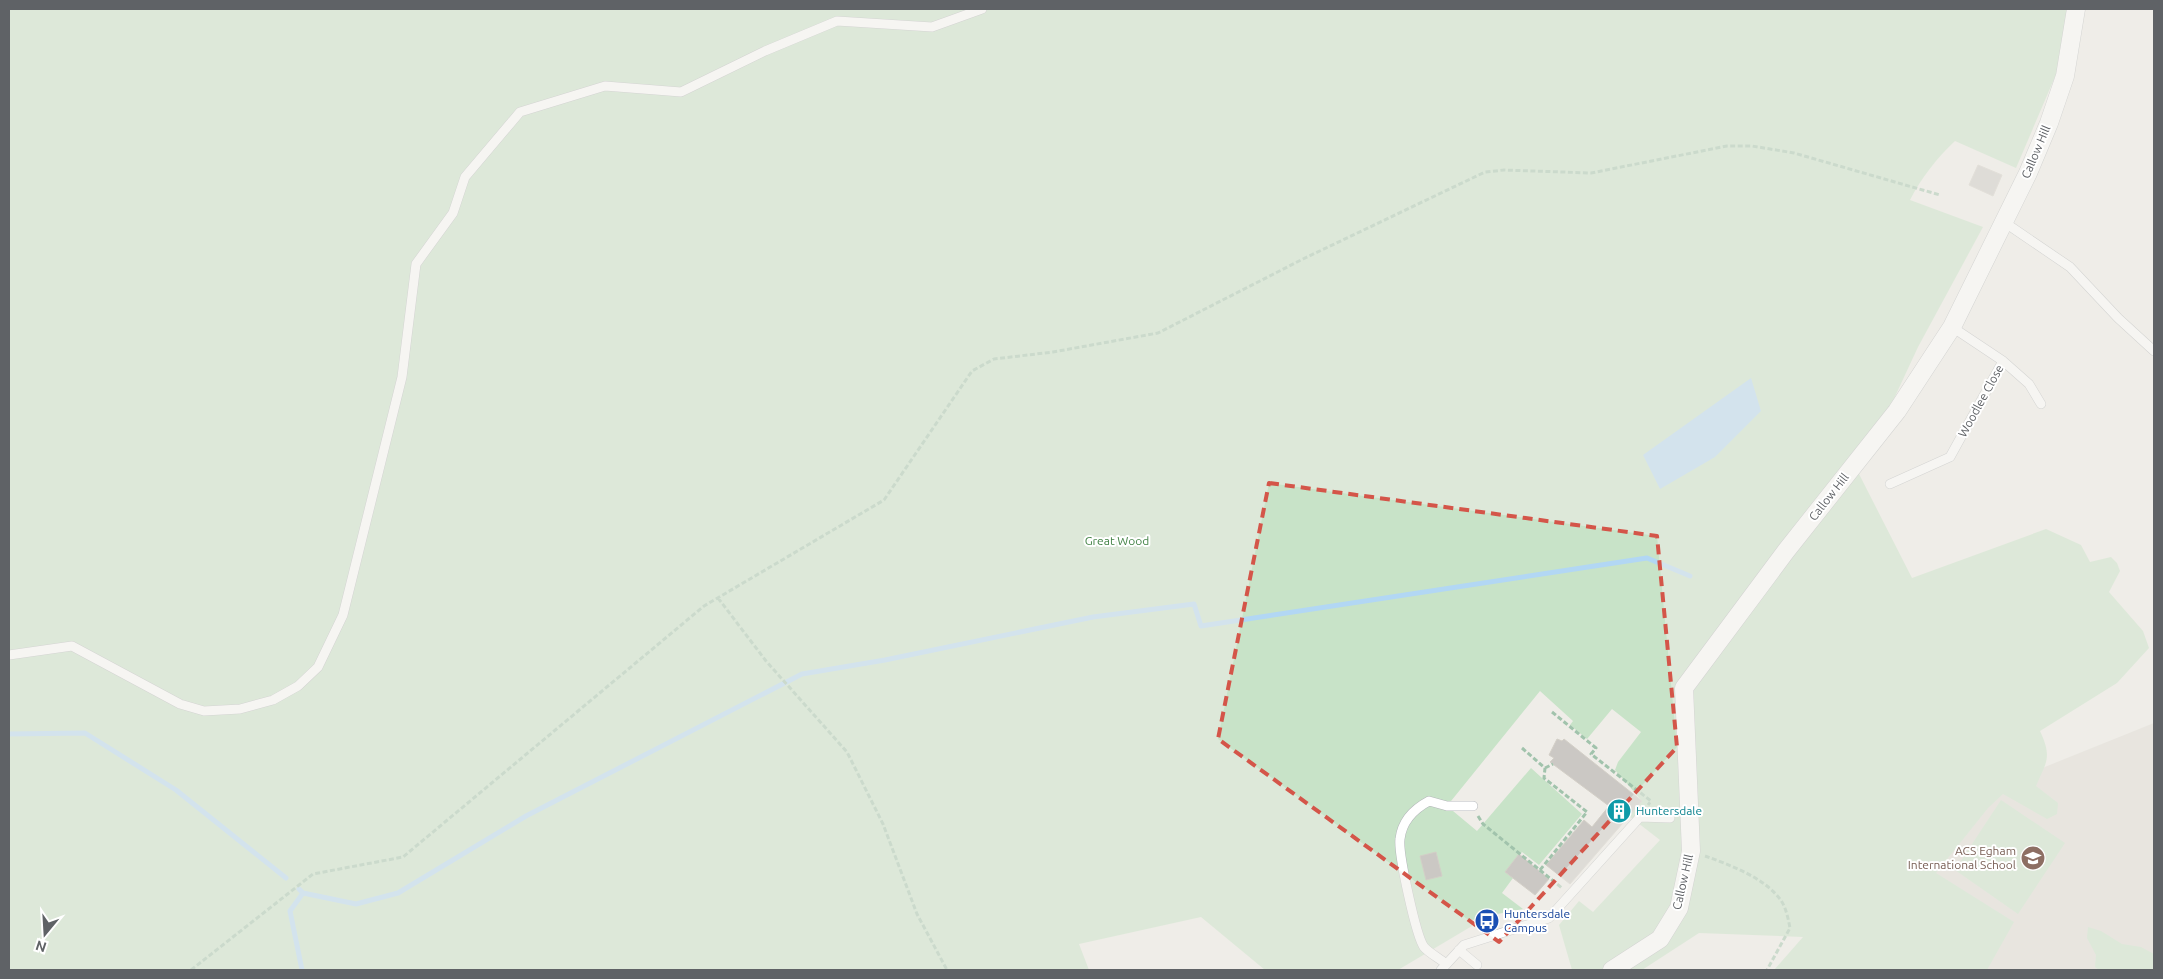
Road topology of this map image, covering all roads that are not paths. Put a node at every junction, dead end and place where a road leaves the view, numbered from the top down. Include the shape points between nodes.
1 (982, 9) edge
2 (2076, 9) edge
3 (2004, 222) junction
4 (1952, 327) junction
5 (2154, 351) edge
6 (2003, 361) junction
7 (2041, 404) dead end
8 (1890, 484) dead end
9 (9, 655) edge
10 (1474, 806) road end
11 (1670, 818) dead end
12 (1459, 950) junction
13 (1477, 966) dead end
14 (1443, 967) edge
15 (1612, 970) edge

1 - 9 lane via 932,27 837,21 764,51 681,92 605,86 520,112 465,177 453,213 416,264 402,377 343,615 318,667 298,686 274,700 240,709 204,711 180,704 72,646
2 - 3 street, Callow Hill via 2065,78 2031,165
3 - 4 street, Callow Hill
3 - 5 lane via 2070,267
4 - 6 lane, Woodlee Close
4 - 15 street, Callow Hill via 1897,411 1786,551 1684,688 1690,852 1679,908 1660,939
6 - 7 lane via 2029,384
6 - 8 lane, Woodlee Close via 1950,458
10 - 14 lane via 1447,806 1429,801 1410,815 1399,840 1411,906 1424,946
11 - 12 lane via 1640,817 1539,926 1464,945
12 - 13 lane
12 - 14 lane

